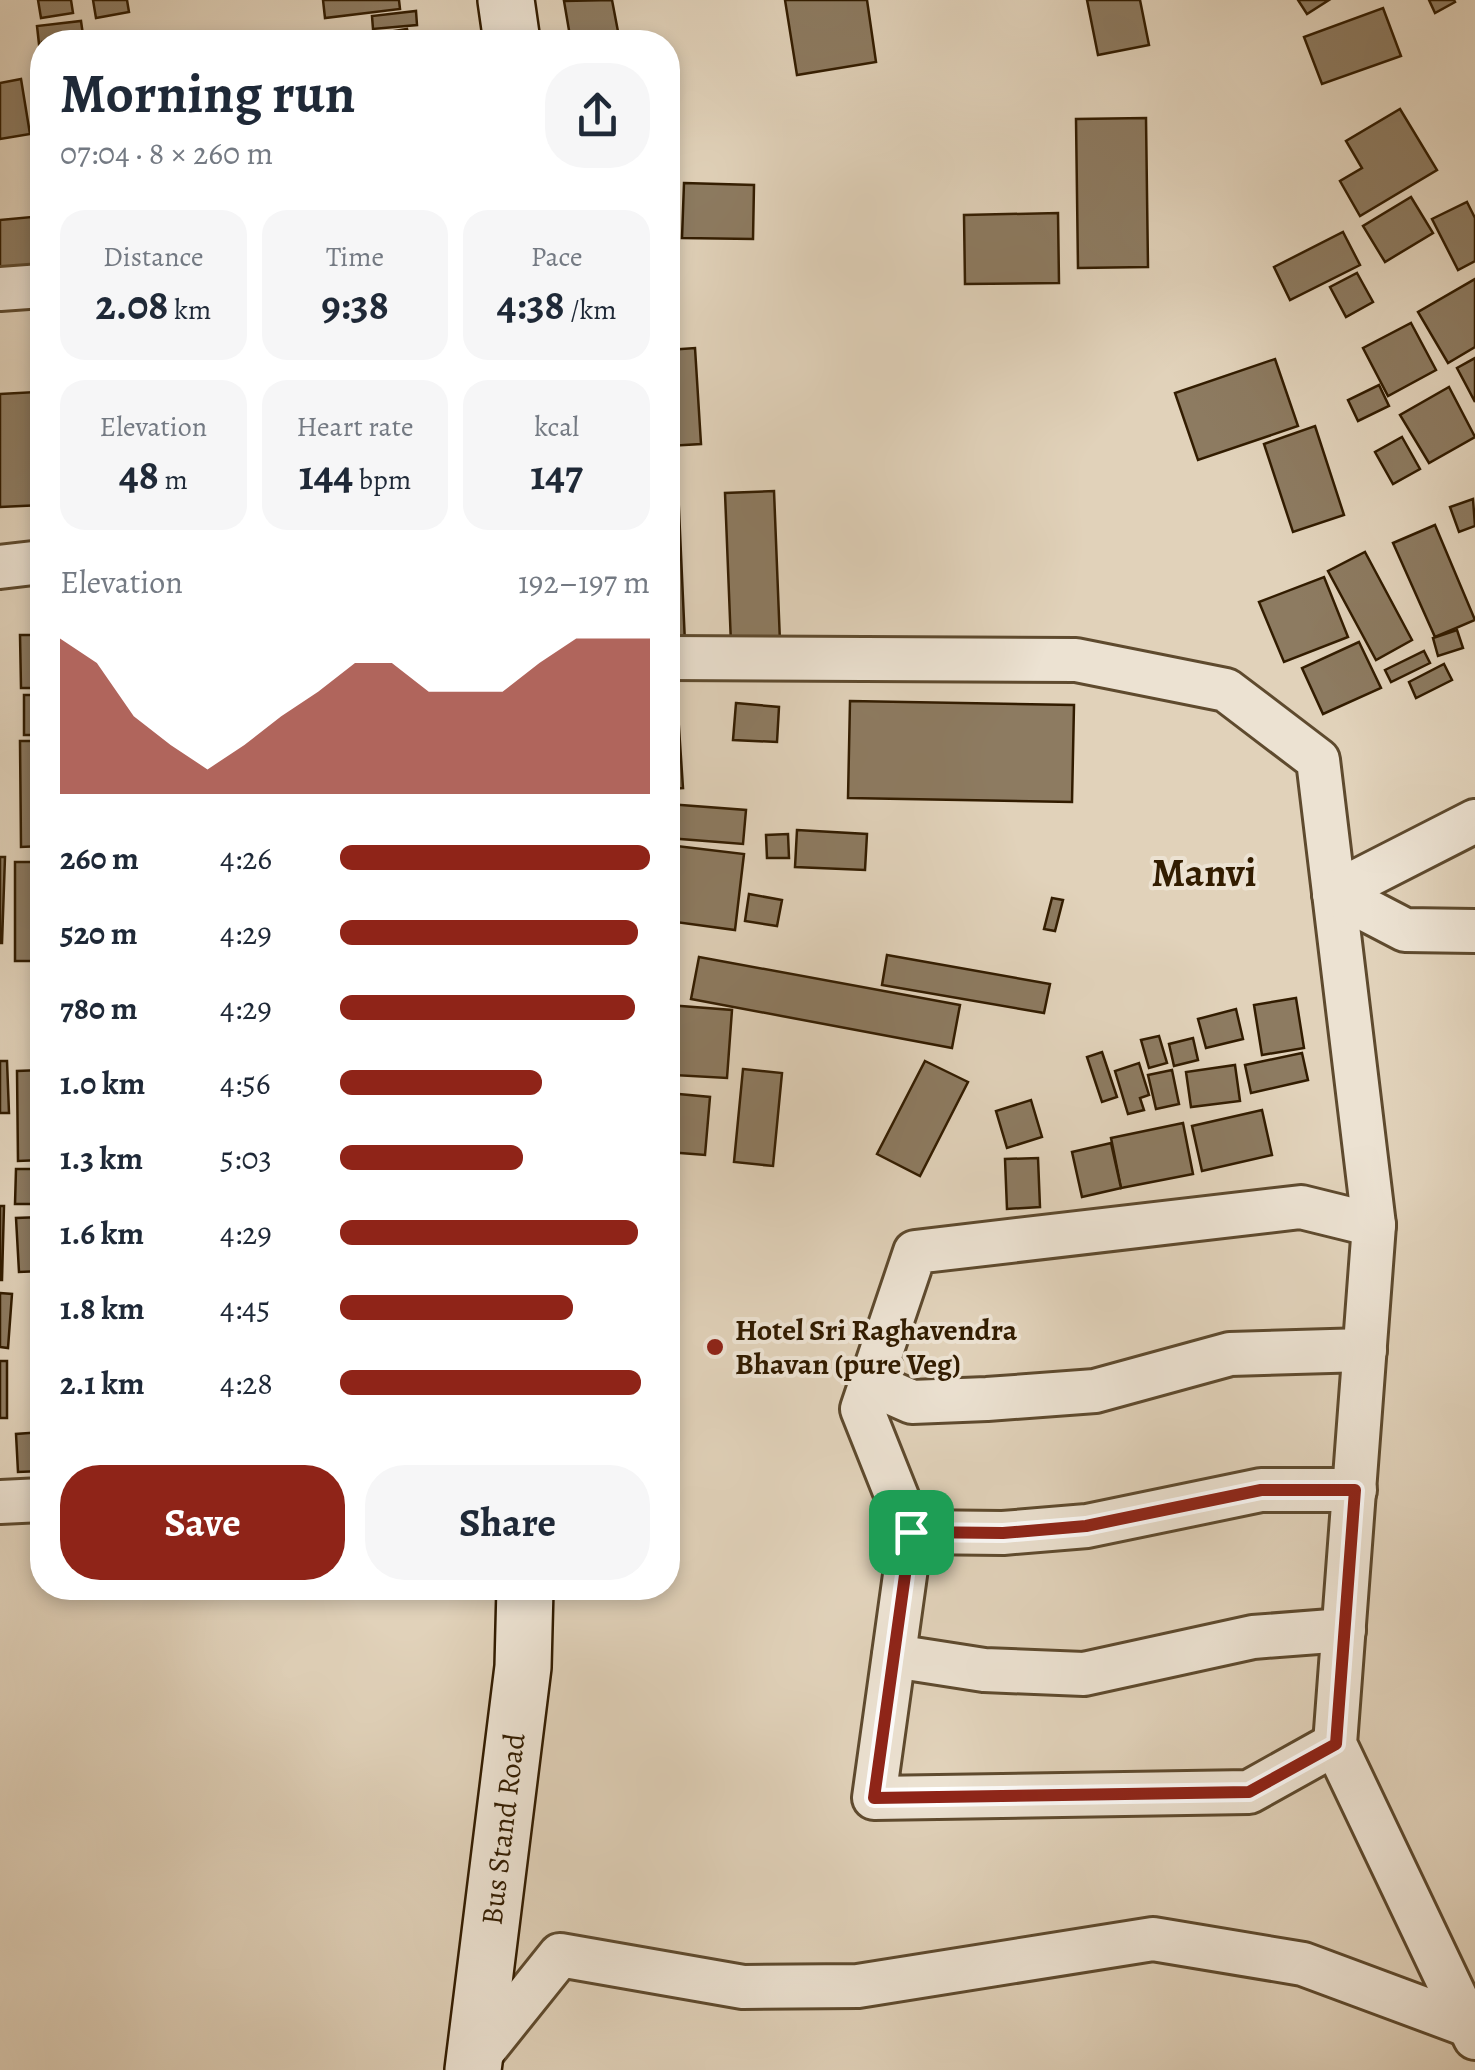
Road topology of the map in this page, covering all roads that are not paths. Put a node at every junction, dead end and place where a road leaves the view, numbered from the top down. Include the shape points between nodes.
1 (506, 0) edge
2 (510, 30) edge
3 (30, 287) edge
4 (0, 289) edge
5 (30, 564) edge
6 (0, 568) edge
7 (680, 658) edge
8 (1475, 821) edge
9 (1334, 893) junction
10 (1475, 931) edge
11 (1374, 1225) junction
12 (1365, 1350) junction
13 (871, 1384) junction
14 (1355, 1490) junction
15 (30, 1501) edge
16 (0, 1502) edge
17 (911, 1532) junction
18 (524, 1600) edge
19 (1344, 1630) junction
20 (894, 1656) junction
21 (1336, 1744) junction
22 (1472, 2032) edge
23 (474, 2066) edge

1 - 2 main road
3 - 4 street
5 - 6 street
7 - 9 street via 1076,660 1226,690 1318,760
8 - 9 street
9 - 10 street via 1405,930
9 - 11 street
11 - 12 street
11 - 13 street via 1300,1207 916,1252
12 - 13 street via 1230,1354 1095,1391 987,1399 912,1402
12 - 14 street
13 - 17 street via 862,1409
14 - 17 street via 1261,1490 1086,1526
14 - 19 street
15 - 16 street
17 - 20 street
18 - 23 main road, Bus Stand Road via 523,1666
19 - 20 street via 1253,1637 1084,1674 984,1670
19 - 21 street
20 - 21 street via 874,1798 1249,1792
21 - 22 street
22 - 23 street via 1303,1964 1153,1940 858,1986 742,1987 560,1955

